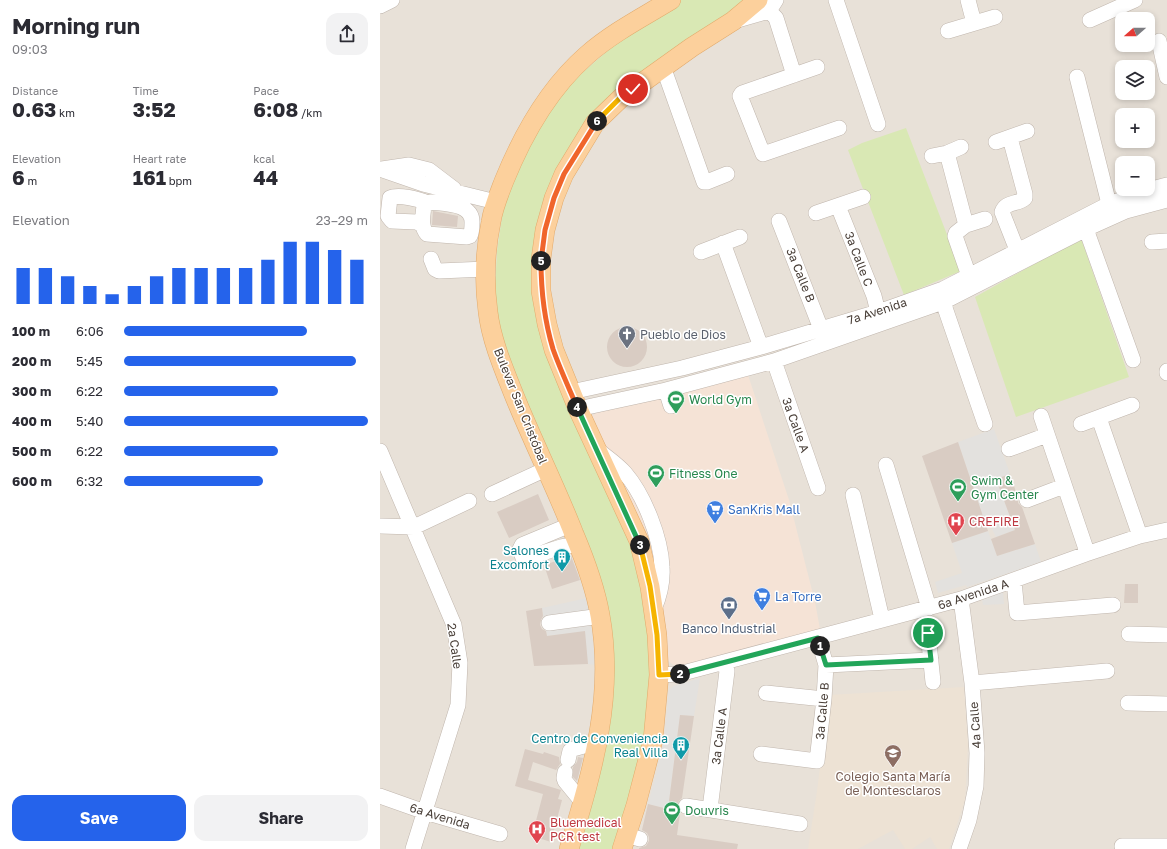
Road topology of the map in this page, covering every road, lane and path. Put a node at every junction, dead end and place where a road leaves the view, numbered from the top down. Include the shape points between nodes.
1 (392, 0) edge
2 (671, 0) edge
3 (836, 0) edge
4 (968, 0) edge
5 (1135, 0) edge
6 (768, 4) edge
7 (380, 6) edge
8 (995, 17) dead end
9 (1090, 20) dead end
10 (974, 23) junction
11 (948, 31) dead end
12 (1160, 41) dead end
13 (692, 47) junction
14 (817, 67) dead end
15 (666, 75) junction
16 (794, 75) junction
17 (1077, 77) dead end
18 (1167, 77) edge
19 (633, 89) junction
20 (878, 124) dead end
21 (839, 128) dead end
22 (1027, 131) dead end
23 (961, 147) dead end
24 (947, 153) junction
25 (932, 156) dead end
26 (380, 169) edge
27 (727, 174) dead end
28 (1167, 185) edge
29 (863, 197) dead end
30 (1167, 200) edge
31 (496, 202) junction
32 (427, 203) junction
33 (1109, 204) junction
34 (838, 206) junction
35 (816, 213) dead end
36 (985, 219) dead end
37 (779, 221) dead end
38 (422, 225) junction
39 (966, 225) junction
40 (484, 226) junction
41 (1086, 229) junction
42 (740, 237) dead end
43 (1167, 241) edge
44 (1152, 242) dead end
45 (723, 243) junction
46 (1017, 250) junction
47 (701, 252) dead end
48 (431, 259) dead end
49 (486, 269) junction
50 (969, 276) junction
51 (943, 302) junction
52 (878, 312) junction
53 (821, 329) junction
54 (761, 347) junction
55 (1133, 360) dead end
56 (774, 361) junction
57 (682, 368) junction
58 (687, 384) junction
59 (666, 390) junction
60 (571, 392) junction
61 (1132, 404) dead end
62 (671, 406) dead end
63 (578, 410) junction
64 (1041, 416) dead end
65 (1099, 418) junction
66 (986, 424) dead end
67 (1081, 424) dead end
68 (1047, 435) junction
69 (1009, 449) dead end
70 (380, 451) edge
71 (886, 465) dead end
72 (546, 468) junction
73 (1064, 486) junction
74 (818, 488) dead end
75 (492, 494) dead end
76 (853, 495) dead end
77 (1027, 500) dead end
78 (469, 501) dead end
79 (380, 526) edge
80 (414, 527) junction
81 (562, 528) junction
82 (1167, 530) edge
83 (1140, 536) junction
84 (569, 546) junction
85 (1086, 554) junction
86 (1014, 580) junction
87 (962, 599) junction
88 (1113, 605) dead end
89 (929, 608) junction
90 (601, 616) junction
91 (882, 620) junction
92 (549, 623) dead end
93 (928, 633) dead end
94 (1129, 634) dead end
95 (1167, 635) edge
96 (818, 638) junction
97 (931, 660) junction
98 (724, 663) junction
99 (826, 665) junction
100 (1107, 671) dead end
101 (659, 675) junction
102 (933, 682) dead end
103 (972, 683) junction
104 (766, 692) dead end
105 (824, 699) junction
106 (1128, 703) dead end
107 (1167, 704) edge
108 (598, 742) junction
109 (762, 754) dead end
110 (380, 796) edge
111 (583, 802) junction
112 (686, 806) dead end
113 (710, 809) junction
114 (425, 812) junction
115 (800, 824) dead end
116 (500, 834) dead end
117 (626, 844) edge
118 (1122, 846) dead end
119 (1167, 846) edge
120 (413, 849) edge
121 (569, 849) edge
122 (959, 849) edge

1 - 7 street
2 - 31 main road, Bulevar San Cristóbal via 587,55 561,82 525,134
3 - 20 street
4 - 10 street
5 - 9 street
6 - 13 main road via 733,21
6 - 16 street via 776,18
8 - 10 street
10 - 11 street
12 - 18 street
13 - 15 street
13 - 19 main road
14 - 16 street
15 - 19 street
15 - 27 street via 704,182
16 - 21 street via 741,94 762,153
17 - 33 street
19 - 60 main road via 622,96 595,123 564,174 545,230 541,259 542,297 554,350
22 - 46 street via 1003,140 1026,194 1022,201 1007,204 1002,212
23 - 24 street
24 - 25 street
24 - 39 street
26 - 31 street via 409,164 429,170 460,193
28 - 33 street, 7a Avenida
29 - 34 street
30 - 41 street, 7a Avenida via 1126,211
31 - 40 main road, Bulevar San Cristóbal
32 - 38 street via 424,206
32 - 38 street via 420,199 394,196 390,198 389,219 417,222
32 - 40 street via 462,207
33 - 46 street, 7a Avenida
34 - 35 street
34 - 52 street, 3a Calle C
36 - 39 street
37 - 53 street, 3a Calle B
38 - 40 street via 427,234 467,237
39 - 50 street via 957,231 955,236
40 - 49 main road, Bulevar San Cristóbal
41 - 51 street, 7a Avenida
41 - 55 street
42 - 45 street
43 - 44 street
45 - 47 street
45 - 54 street
46 - 50 street, 7a Avenida
48 - 49 street via 435,269 439,271
49 - 72 main road, Bulevar San Cristóbal via 488,313 497,352
50 - 52 street, 7a Avenida via 943,289
51 - 56 street, 7a Avenida
51 - 66 street
52 - 53 street, 7a Avenida
53 - 54 street, 7a Avenida
54 - 57 street, 7a Avenida
56 - 58 street, 7a Avenida
56 - 74 street, 3a Calle A
57 - 58 street
57 - 60 street, 7a Avenida
58 - 59 street, 7a Avenida
59 - 62 street
59 - 63 street, 7a Avenida
60 - 63 main road
61 - 65 street
63 - 101 main road via 639,541 650,586 657,635
64 - 68 street
65 - 67 street
65 - 83 street
68 - 69 street
68 - 73 street
70 - 80 street, 2a Calle
71 - 89 street
72 - 75 street
72 - 81 main road, Bulevar San Cristóbal
73 - 77 street
73 - 85 street
76 - 91 street
78 - 80 street
79 - 80 street
80 - 114 street, 2a Calle via 454,625 460,663 458,705
81 - 84 main road, Bulevar San Cristóbal
81 - 84 street via 522,545 520,549 523,558
82 - 83 street, 6a Avenida A
83 - 85 street, 6a Avenida A
84 - 90 main road, Bulevar San Cristóbal via 595,590
85 - 86 street, 6a Avenida A
86 - 87 street, 6a Avenida A
86 - 88 street via 1017,613
87 - 89 street, 6a Avenida A
87 - 103 street, 4a Calle
89 - 91 street, 6a Avenida A
90 - 92 street
90 - 108 main road, Bulevar San Cristóbal via 606,682
91 - 96 street, 6a Avenida A
93 - 97 street
94 - 95 street
96 - 98 street, 6a Avenida A
96 - 99 street, 3a Calle B
97 - 99 street
97 - 102 street
98 - 101 street, 6a Avenida A via 679,674
98 - 113 street, 3a Calle A via 727,671
99 - 105 street, 3a Calle B
100 - 103 street
101 - 117 main road via 653,740
103 - 122 street, 4a Calle via 977,753 976,786 969,820
104 - 105 street
105 - 109 street, 3a Calle B via 817,761
106 - 107 street
108 - 111 main road, Bulevar San Cristóbal
108 - 111 street via 570,751 566,766 565,781
110 - 114 street, 6a Avenida
111 - 121 main road, Bulevar San Cristóbal
112 - 113 street
113 - 115 street
114 - 116 street, 6a Avenida
114 - 120 street, 2a Calle
118 - 119 street

